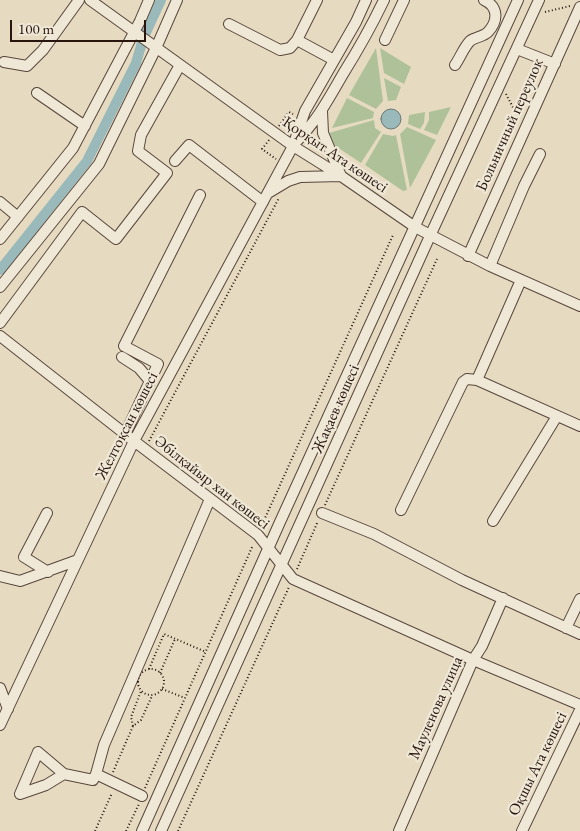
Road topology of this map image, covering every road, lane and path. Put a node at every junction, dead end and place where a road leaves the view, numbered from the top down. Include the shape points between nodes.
1 (78, 0) edge
2 (91, 0) edge
3 (149, 0) edge
4 (177, 0) edge
5 (317, 0) edge
6 (366, 0) edge
7 (384, 0) edge
8 (404, 0) edge
9 (484, 0) edge
10 (518, 0) edge
11 (540, 0) edge
12 (575, 7) edge
13 (533, 14) junction
14 (229, 24) dead end
15 (134, 32) junction
16 (297, 40) junction
17 (385, 40) dead end
18 (156, 48) junction
19 (517, 49) junction
20 (334, 60) junction
21 (4, 62) dead end
22 (555, 64) junction
23 (180, 65) junction
24 (455, 65) dead end
25 (501, 85) junction
26 (37, 93) dead end
27 (322, 111) junction
28 (85, 126) junction
29 (525, 130) junction
30 (293, 146) junction
31 (540, 154) dead end
32 (176, 161) dead end
33 (341, 176) junction
34 (200, 195) dead end
35 (265, 198) junction
36 (279, 198) dead end
37 (0, 202) edge
38 (18, 217) junction
39 (415, 227) junction
40 (430, 236) junction
41 (0, 239) edge
42 (468, 256) junction
43 (436, 259) dead end
44 (490, 266) junction
45 (521, 280) junction
46 (0, 288) edge
47 (580, 306) edge
48 (0, 322) edge
49 (0, 336) edge
50 (122, 357) dead end
51 (477, 380) junction
52 (150, 381) junction
53 (557, 416) junction
54 (580, 426) edge
55 (125, 434) junction
56 (134, 442) junction
57 (145, 450) junction
58 (210, 499) junction
59 (401, 510) dead end
60 (322, 513) junction
61 (47, 514) dead end
62 (493, 521) dead end
63 (269, 549) junction
64 (78, 560) junction
65 (282, 565) junction
66 (48, 572) junction
67 (0, 576) edge
68 (293, 579) junction
69 (502, 598) junction
70 (580, 599) edge
71 (566, 628) junction
72 (580, 634) edge
73 (175, 639) junction
74 (206, 652) dead end
75 (473, 660) junction
76 (149, 669) junction
77 (160, 674) junction
78 (0, 688) edge
79 (162, 689) junction
80 (141, 691) junction
81 (152, 696) junction
82 (185, 698) dead end
83 (580, 705) edge
84 (8, 709) junction
85 (580, 710) edge
86 (0, 725) edge
87 (133, 726) junction
88 (64, 774) junction
89 (96, 774) junction
90 (116, 784) junction
91 (142, 796) dead end
92 (95, 831) edge
93 (142, 831) edge
94 (161, 831) edge
95 (178, 831) edge
96 (399, 831) edge
97 (522, 831) edge

1 - 21 street via 43,50 27,66
2 - 15 street, Қорқыт Ата көшесі
3 - 15 street
4 - 18 street
5 - 16 street
6 - 20 street, Желтоқсан көшесі
7 - 27 street, Желтоқсан көшесі
8 - 17 street
9 - 24 street via 495,8 492,24 487,33 470,42
10 - 39 street, Жақаев көшесі
11 - 13 street, Жақаев көшесі
12 - 13 path
12 - 22 street, Больничный переулок
13 - 19 street, Жақаев көшесі
14 - 16 street via 280,50 290,48
15 - 18 street, Қорқыт Ата көшесі
15 - 28 street
16 - 20 street
18 - 23 street, Қорқыт Ата көшесі
18 - 46 street via 99,164
19 - 22 street
19 - 25 street, Жақаев көшесі
20 - 30 street, Желтоқсан көшесі via 304,112
22 - 29 street, Больничный переулок
23 - 30 street, Қорқыт Ата көшесі
23 - 48 street via 141,135 138,150 167,173 116,239 82,212
25 - 29 path
25 - 40 street, Жақаев көшесі
26 - 28 street
27 - 30 street, Желтоқсан көшесі
27 - 33 street via 323,133
28 - 38 street via 74,148
29 - 42 street, Больничный переулок
30 - 33 street, Қорқыт Ата көшесі
30 - 35 street, Желтоқсан көшесі
31 - 44 street
32 - 35 street via 189,145
33 - 35 street via 300,177 288,181
33 - 39 street, Қорқыт Ата көшесі
34 - 52 street via 124,346 158,364
35 - 56 street, Желтоқсан көшесі
36 - 57 path
37 - 38 street
38 - 41 street
39 - 40 street, Қорқыт Ата көшесі
39 - 63 street, Жақаев көшесі
40 - 42 street, Қорқыт Ата көшесі
40 - 65 street, Жақаев көшесі
42 - 44 street, Қорқыт Ата көшесі
43 - 60 path
44 - 45 street, Қорқыт Ата көшесі
45 - 47 street, Қорқыт Ата көшесі
45 - 51 street
49 - 55 street, Әбілқайыр хан көшесі
50 - 52 street via 139,368
51 - 53 street
51 - 59 street via 463,382
52 - 55 street
53 - 54 street
53 - 62 street
55 - 56 street, Әбілқайыр хан көшесі
56 - 57 street, Әбілқайыр хан көшесі
56 - 64 street, Желтоқсан көшесі
57 - 58 street, Әбілқайыр хан көшесі
58 - 63 street, Әбілқайыр хан көшесі via 258,535
58 - 89 street via 104,745
60 - 68 path
60 - 69 street via 374,534
61 - 66 street via 24,558
63 - 65 street, Әбілқайыр хан көшесі
63 - 93 street, Жақаев көшесі
64 - 66 street
64 - 84 street, Желтоқсан көшесі
65 - 68 street, Әбілқайыр хан көшесі
65 - 94 street, Жақаев көшесі
66 - 67 street via 20,581
68 - 75 street, Әбілқайыр хан көшесі
68 - 95 path
69 - 71 street
69 - 75 street, Мауленова улица
70 - 71 street
71 - 72 street
73 - 74 path
73 - 76 path via 164,634
73 - 77 path
75 - 83 street, Әбілқайыр хан көшесі
75 - 96 street, Мауленова улица
76 - 77 path
76 - 80 path via 138,680
77 - 79 path via 164,681
78 - 84 street
79 - 81 path
79 - 82 path
80 - 81 path
80 - 87 path via 131,717
81 - 87 path via 141,720
84 - 86 street, Желтоқсан көшесі
85 - 97 street, Оқшы Ата көшесі
87 - 90 path via 112,774
88 - 88 street via 38,752 20,794 46,785
88 - 89 street via 94,780
89 - 90 street
90 - 91 street
90 - 92 path

